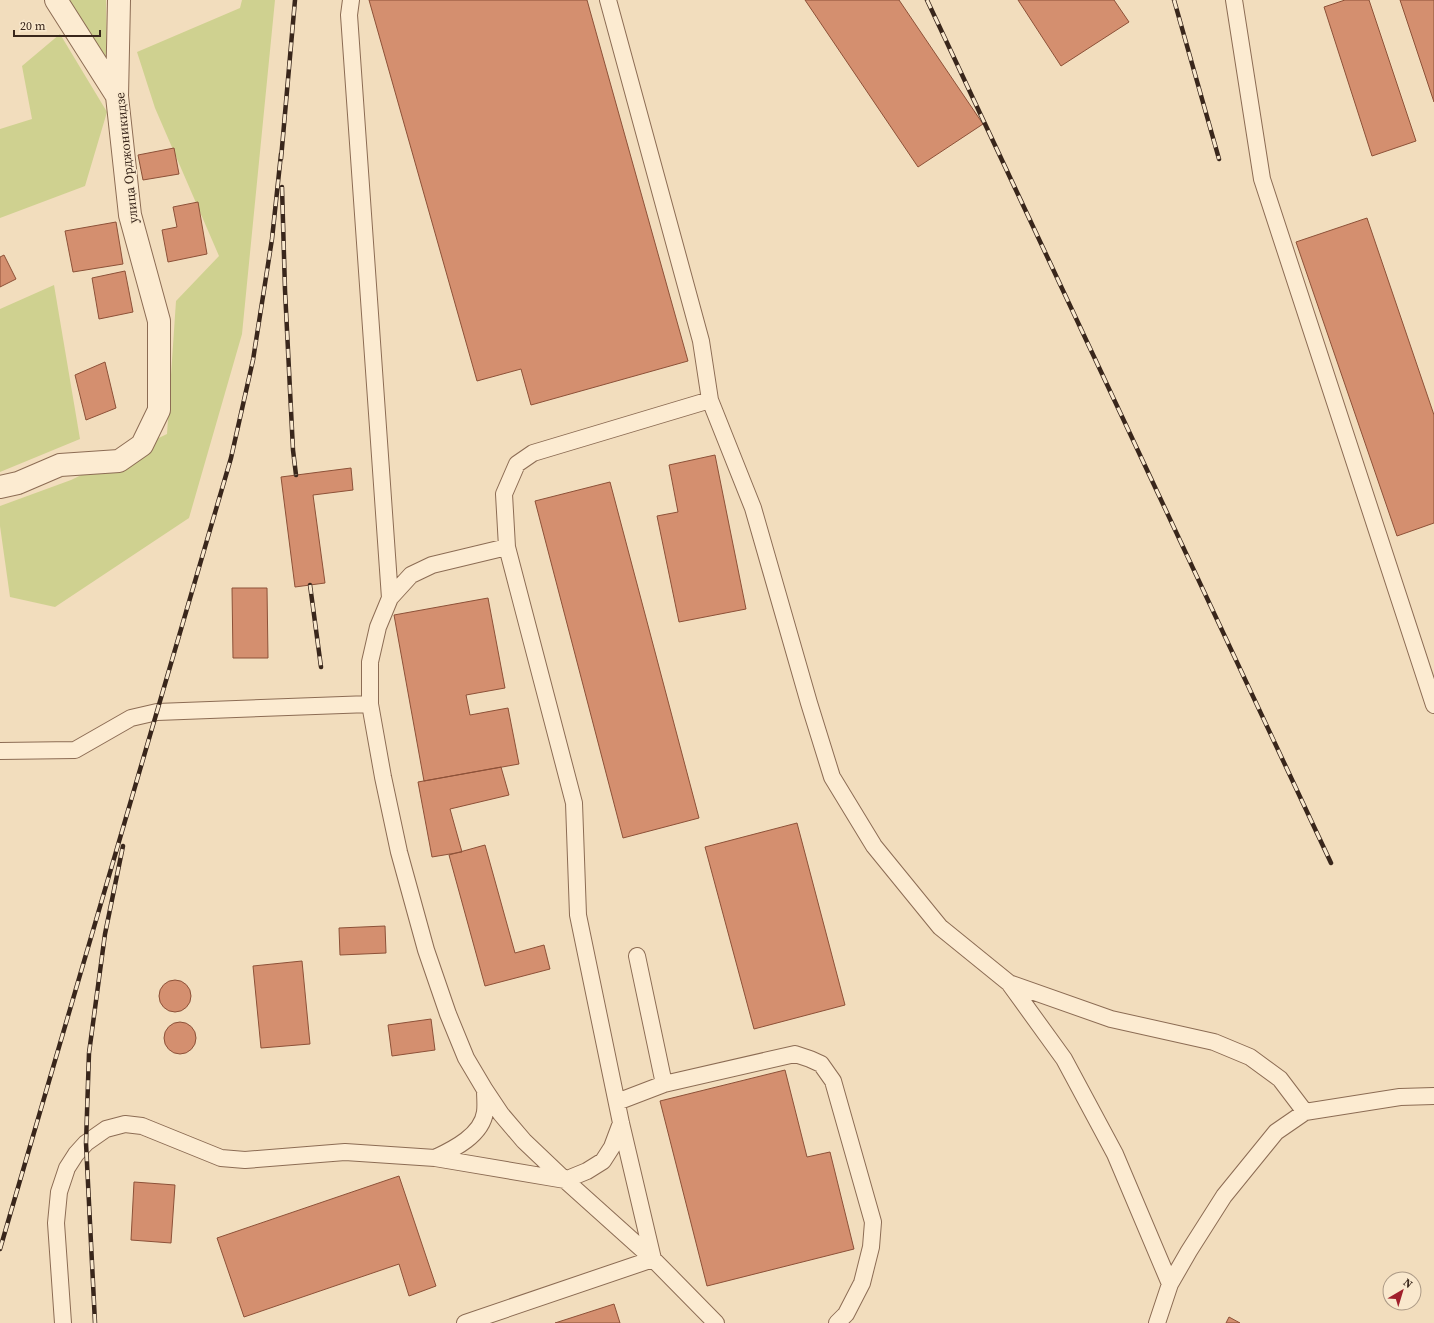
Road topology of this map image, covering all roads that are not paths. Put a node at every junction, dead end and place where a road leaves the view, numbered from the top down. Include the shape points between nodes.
1 (56, 0) edge
2 (119, 0) edge
3 (351, 0) edge
4 (608, 0) edge
5 (1234, 0) edge
6 (117, 96) junction
7 (710, 400) junction
8 (0, 487) edge
9 (507, 547) junction
10 (390, 598) junction
11 (370, 704) junction
12 (1434, 704) edge
13 (0, 751) edge
14 (637, 956) dead end
15 (1009, 982) junction
16 (664, 1084) junction
17 (485, 1090) junction
18 (1434, 1096) edge
19 (617, 1102) junction
20 (1305, 1112) junction
21 (621, 1123) junction
22 (435, 1158) junction
23 (565, 1180) junction
24 (653, 1259) junction
25 (1170, 1284) junction
26 (63, 1323) edge
27 (465, 1323) edge
28 (716, 1323) edge
29 (837, 1323) edge
30 (1157, 1323) edge

1 - 6 street
2 - 6 street, улица Орджоникидзе
3 - 10 lane via 349,15
4 - 7 lane via 702,341
5 - 12 lane via 1262,179
6 - 8 street, улица Орджоникидзе via 130,214 159,321 159,410 142,445 119,461 60,465 18,483
7 - 9 lane via 533,453 517,464 504,494
7 - 15 lane via 753,508 832,777 874,846 940,928
9 - 10 lane via 432,565 411,576
9 - 19 lane via 574,803 578,915
10 - 11 lane via 378,627 370,662
11 - 13 lane via 157,712 131,718 75,750
11 - 17 lane via 399,852 426,950 466,1058
14 - 16 lane
15 - 20 lane via 1111,1019 1214,1042 1250,1057 1280,1078
15 - 25 lane via 1064,1060 1115,1154
16 - 19 lane
16 - 29 lane via 795,1054 821,1064 833,1081 873,1222 871,1247 862,1283 846,1314
17 - 22 lane via 485,1113 479,1126 469,1138
17 - 23 lane via 524,1141
18 - 20 lane via 1400,1097
19 - 21 lane
20 - 25 lane via 1276,1132 1224,1196
21 - 23 lane via 612,1147 603,1161
21 - 24 lane
22 - 23 lane
22 - 26 lane via 345,1152 245,1160 221,1158 142,1126 125,1124 106,1129 86,1143 76,1154 67,1168 59,1192 56,1223
23 - 24 lane
24 - 27 lane
24 - 28 lane
25 - 30 lane

